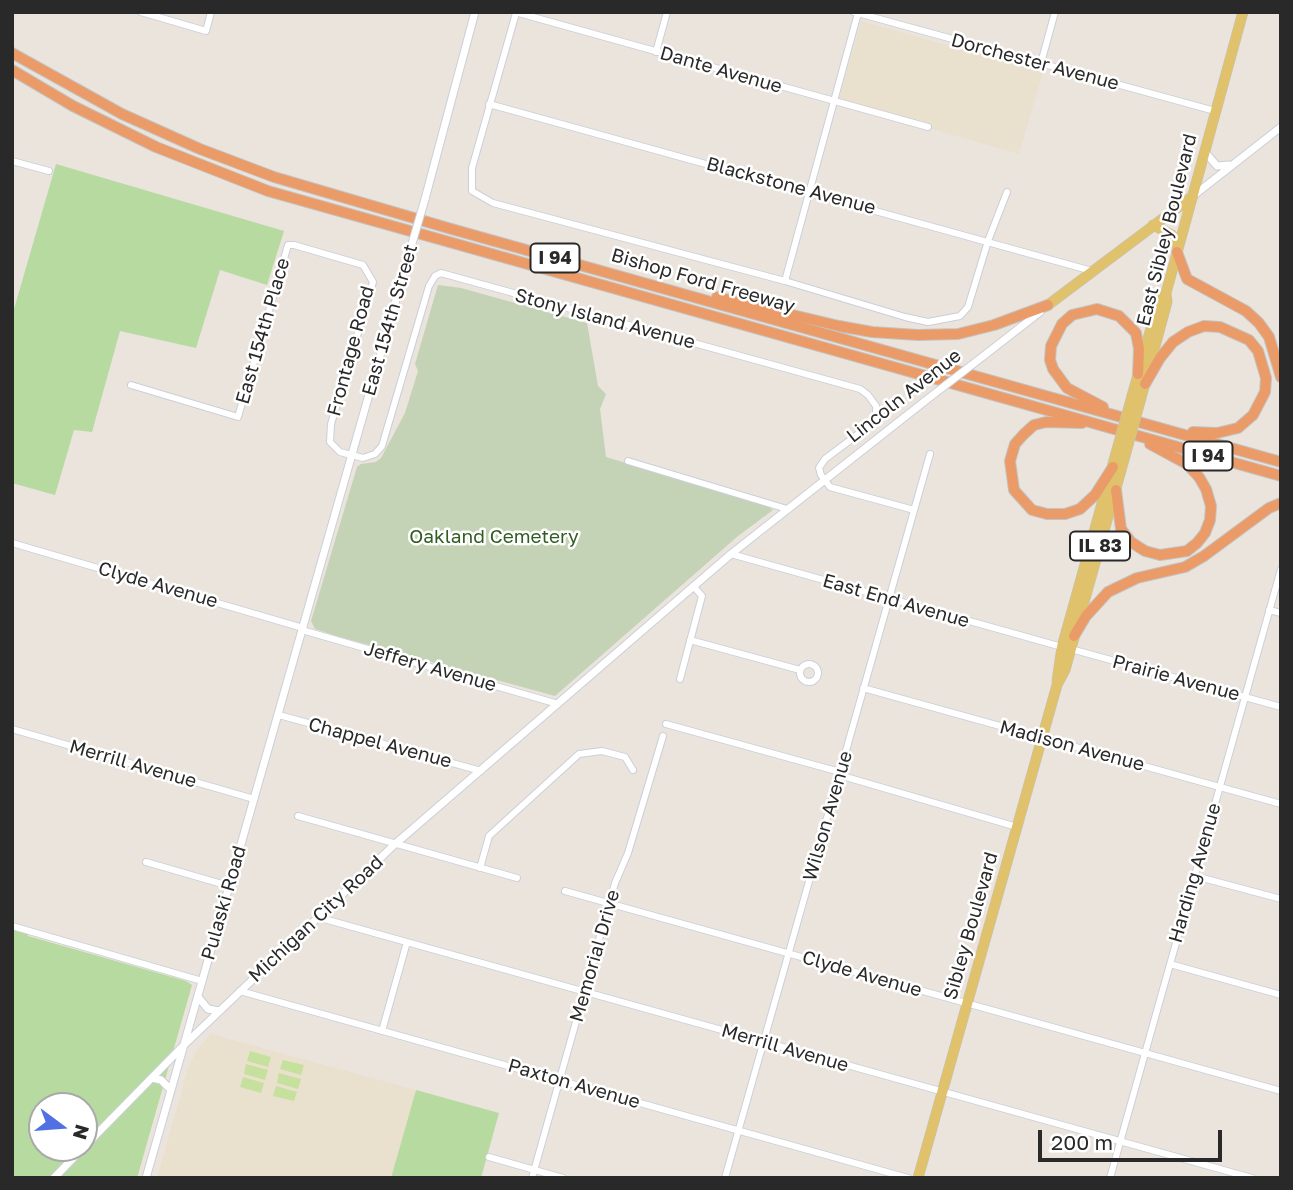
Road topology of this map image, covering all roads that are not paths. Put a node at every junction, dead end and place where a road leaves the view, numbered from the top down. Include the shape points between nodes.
1 (141, 12) edge
2 (211, 12) edge
3 (475, 12) edge
4 (667, 12) edge
5 (1055, 12) edge
6 (1243, 12) edge
7 (515, 13) edge
8 (856, 13) edge
9 (656, 52) junction
10 (12, 53) edge
11 (1041, 64) junction
12 (12, 70) edge
13 (835, 101) junction
14 (489, 104) junction
15 (1215, 111) junction
16 (928, 127) dead end
17 (1280, 129) edge
18 (1205, 152) junction
19 (12, 161) edge
20 (1233, 164) junction
21 (49, 171) dead end
22 (810, 192) junction
23 (1007, 192) dead end
24 (1193, 196) junction
25 (1153, 225) junction
26 (988, 241) junction
27 (288, 245) joint
28 (1177, 250) junction
29 (1092, 271) junction
30 (785, 281) junction
31 (652, 285) junction
32 (1048, 304) junction
33 (1281, 377) edge
34 (1142, 379) junction
35 (131, 385) dead end
36 (1117, 415) junction
37 (1091, 423) junction
38 (1172, 431) junction
39 (1136, 435) junction
40 (930, 454) dead end
41 (1121, 454) junction
42 (351, 457) junction
43 (628, 461) dead end
44 (1281, 462) edge
45 (1112, 467) junction
46 (1281, 476) edge
47 (824, 481) junction
48 (1116, 490) junction
49 (1281, 503) edge
50 (787, 509) junction
51 (914, 510) junction
52 (12, 543) edge
53 (731, 554) junction
54 (1281, 569) edge
55 (694, 587) junction
56 (889, 599) junction
57 (1269, 610) junction
58 (1281, 613) edge
59 (303, 629) junction
60 (1074, 636) junction
61 (690, 640) junction
62 (1066, 648) junction
63 (800, 670) dead end
64 (680, 679) dead end
65 (863, 688) junction
66 (1245, 697) junction
67 (558, 704) junction
68 (1281, 708) edge
69 (279, 715) junction
70 (666, 724) dead end
71 (12, 729) edge
72 (663, 736) dead end
73 (1042, 738) junction
74 (633, 770) dead end
75 (481, 771) junction
76 (840, 774) junction
77 (1220, 786) junction
78 (254, 799) junction
79 (1281, 804) edge
80 (298, 817) dead end
81 (1017, 827) junction
82 (394, 845) junction
83 (146, 862) dead end
84 (480, 868) junction
85 (1195, 876) junction
86 (517, 878) dead end
87 (229, 886) junction
88 (565, 891) dead end
89 (1281, 899) edge
90 (610, 904) junction
91 (317, 917) junction
92 (12, 926) edge
93 (407, 942) junction
94 (789, 953) junction
95 (1170, 964) junction
96 (202, 981) junction
97 (240, 991) junction
98 (585, 992) junction
99 (1281, 995) edge
100 (198, 997) junction
101 (967, 1003) junction
102 (219, 1011) junction
103 (382, 1031) junction
104 (764, 1042) junction
105 (185, 1044) junction
106 (1145, 1054) junction
107 (152, 1078) junction
108 (560, 1080) junction
109 (171, 1090) junction
110 (1281, 1091) edge
111 (942, 1092) junction
112 (738, 1130) junction
113 (98, 1134) edge
114 (1120, 1141) junction
115 (489, 1157) dead end
116 (70, 1162) edge
117 (535, 1170) junction
118 (54, 1178) edge
119 (146, 1178) edge
120 (532, 1178) edge
121 (563, 1178) edge
122 (725, 1178) edge
123 (908, 1178) edge
124 (918, 1178) edge
125 (1110, 1178) edge
126 (1252, 1178) edge

1 - 2 street via 206,31
3 - 42 street, East 154th Street, bridge
4 - 9 street
5 - 11 street
6 - 15 main road, East Sibley Boulevard
7 - 9 street, Dante Avenue
7 - 14 street
8 - 11 street, Dorchester Avenue
8 - 13 street
9 - 13 street, Dante Avenue
10 - 31 highway, Bishop Ford Freeway / I 94 via 122,114 234,163
11 - 15 street, Dorchester Avenue
12 - 37 highway, Bishop Ford Freeway / I 94 via 145,142 268,191
13 - 16 street, Dante Avenue
13 - 22 street
14 - 22 street, Blackstone Avenue
14 - 30 street via 472,168 472,191 480,198
15 - 18 main road, East Sibley Boulevard
17 - 20 street, Lincoln Avenue
18 - 20 street via 1217,166
18 - 24 main road, East Sibley Boulevard
19 - 21 street
20 - 24 street, Lincoln Avenue
22 - 26 street, Blackstone Avenue
22 - 30 street
23 - 26 street
24 - 25 main road, Lincoln Avenue
24 - 28 main road, East Sibley Boulevard
25 - 28 main road via 1172,235
25 - 29 main road, Lincoln Avenue
26 - 29 street, Blackstone Avenue
26 - 30 street via 968,307 961,316 948,319 928,322 905,317
27 - 35 street, East 154th Place via 238,417
27 - 42 street, Frontage Road via 363,265 373,282 331,424 330,442
28 - 33 highway via 1187,279 1259,323 1269,337
28 - 34 main road, East Sibley Boulevard via 1166,293 1157,303
29 - 32 main road, Lincoln Avenue
31 - 32 highway via 839,326 918,335 958,334
31 - 36 highway, Bishop Ford Freeway / I 94
32 - 47 street, Lincoln Avenue, bridge
34 - 36 highway via 1136,333 1119,316 1097,309 1084,311 1062,324 1054,335 1050,360 1058,379 1077,395
34 - 38 highway via 1173,342 1204,326 1235,332 1258,351 1265,392 1245,423 1217,433
34 - 41 main road, IL 83, bridge
36 - 38 highway, Bishop Ford Freeway / I 94
37 - 39 highway, Bishop Ford Freeway / I 94
37 - 45 highway via 1034,425 1012,453 1014,490 1032,510 1065,514 1080,509 1095,495
38 - 44 highway, Bishop Ford Freeway / I 94
39 - 46 highway, Bishop Ford Freeway / I 94
39 - 48 highway via 1187,464 1199,477 1211,506 1205,533 1187,551 1160,555 1145,551 1121,529
40 - 51 street, Wilson Avenue
41 - 45 main road, Sibley Boulevard
41 - 48 main road, Sibley Boulevard / IL 83
42 - 47 street, Stony Island Avenue via 375,454 382,446 429,286 441,273 860,389 876,406 876,417 825,459 820,468
42 - 59 street, East 154th Street
43 - 50 street
45 - 62 main road, Sibley Boulevard
47 - 50 street, Lincoln Avenue
47 - 51 street via 830,487
48 - 60 main road, Sibley Boulevard / IL 83
49 - 60 highway via 1185,567 1137,578 1108,592
50 - 53 street, Lincoln Avenue
51 - 56 street, Wilson Avenue
52 - 59 street, Clyde Avenue
53 - 55 street, Lincoln Avenue
53 - 56 street, East End Avenue
54 - 57 street, Harding Avenue
55 - 61 street via 702,596
55 - 67 street, Lincoln Avenue
56 - 62 street, East End Avenue
56 - 65 street, Wilson Avenue
57 - 58 street
57 - 66 street, Harding Avenue
59 - 67 street, Jeffery Avenue
59 - 69 street, Pulaski Road
60 - 62 main road, Sibley Boulevard / IL 83
61 - 63 street
61 - 64 street
62 - 66 street, Prairie Avenue
62 - 73 main road, Sibley Boulevard / IL 83 via 1065,670
65 - 73 street, Madison Avenue
65 - 76 street, Wilson Avenue
66 - 68 street, Prairie Avenue
66 - 77 street, Harding Avenue
67 - 75 street, Michigan City Road
69 - 75 street, Chappel Avenue
69 - 78 street, Pulaski Road
70 - 76 street
71 - 78 street, Merrill Avenue
72 - 90 street, Memorial Drive
73 - 77 street, Madison Avenue
73 - 81 main road, Sibley Boulevard / IL 83
74 - 84 street via 625,757 603,751 579,754 489,836
75 - 82 street, Michigan City Road
76 - 81 street
76 - 94 street, Wilson Avenue
77 - 79 street, Madison Avenue
77 - 85 street, Harding Avenue
78 - 87 street, Pulaski Road
80 - 82 street
81 - 101 main road, Sibley Boulevard / IL 83
82 - 84 street
82 - 91 street, Michigan City Road
83 - 87 street
84 - 86 street
85 - 89 street
85 - 95 street, Harding Avenue
87 - 96 street, Pulaski Road
88 - 90 street, Clyde Avenue
90 - 94 street, Clyde Avenue
90 - 98 street, Memorial Drive
91 - 93 street, Merrill Avenue
91 - 97 street, Michigan City Road
92 - 96 street
93 - 98 street, Merrill Avenue
93 - 103 street
94 - 101 street, Clyde Avenue
94 - 104 street, Wilson Avenue
95 - 99 street
95 - 106 street, Harding Avenue
96 - 100 street, Pulaski Road
97 - 102 street, Michigan City Road
97 - 103 street, Paxton Avenue
98 - 104 street, Merrill Avenue
98 - 108 street, Memorial Drive
100 - 102 street via 208,1009
100 - 105 street, Pulaski Road
101 - 106 street, Clyde Avenue
101 - 111 main road, Sibley Boulevard / IL 83
102 - 105 street, Michigan City Road
103 - 108 street, Paxton Avenue
104 - 111 street, Merrill Avenue
104 - 112 street, Wilson Avenue
105 - 107 street, Michigan City Road
105 - 109 street, Pulaski Road
106 - 110 street, Clyde Avenue
106 - 114 street, Harding Avenue
107 - 109 street
107 - 113 street, Michigan City Road
108 - 112 street, Paxton Avenue
108 - 117 street, Memorial Drive
109 - 119 street, Pulaski Road
111 - 114 street, Merrill Avenue
111 - 124 main road, Sibley Boulevard / IL 83
112 - 122 street, Wilson Avenue
112 - 123 street, Paxton Avenue
114 - 125 street, Harding Avenue
114 - 126 street, Merrill Avenue
115 - 117 street
116 - 118 street, Michigan City Road
117 - 120 street, Memorial Drive
117 - 121 street

